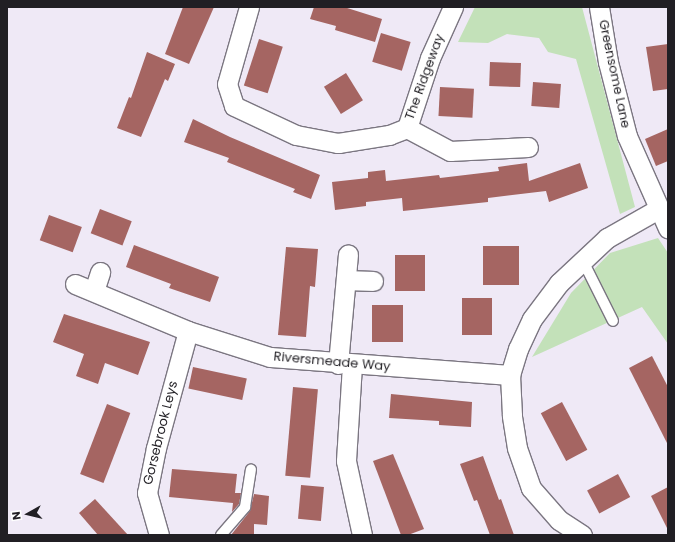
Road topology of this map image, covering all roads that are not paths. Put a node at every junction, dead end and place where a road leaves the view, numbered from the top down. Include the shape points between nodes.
1 (249, 7) edge
2 (453, 7) edge
3 (599, 7) edge
4 (407, 128) junction
5 (528, 147) dead end
6 (658, 209) junction
7 (668, 228) edge
8 (348, 254) dead end
9 (582, 259) junction
10 (100, 272) dead end
11 (346, 280) junction
12 (373, 281) dead end
13 (75, 284) dead end
14 (94, 291) junction
15 (613, 321) dead end
16 (188, 331) junction
17 (345, 364) junction
18 (510, 375) junction
19 (251, 470) dead end
20 (159, 535) edge
21 (221, 535) edge
22 (362, 535) edge
23 (582, 535) edge

1 - 4 street, The Ridgeway via 227,84 234,106 296,135 338,143 389,135
2 - 4 street, The Ridgeway via 430,58
3 - 6 street, Greensome Lane via 608,62 627,136
4 - 5 street via 450,151
6 - 7 street, Greensome Lane
6 - 9 street via 607,238
8 - 11 street
9 - 15 lane
9 - 18 street via 559,283 532,319 518,349
10 - 14 street
11 - 12 street
11 - 17 street
13 - 14 street, Riversmeade Way
14 - 16 street, Riversmeade Way
16 - 17 street, Riversmeade Way via 270,357
16 - 20 street, Gorsebrook Leys via 156,448 147,493
17 - 18 street, Riversmeade Way
17 - 22 street via 346,461
18 - 23 street via 517,448 531,488 559,520
19 - 21 lane via 245,507

